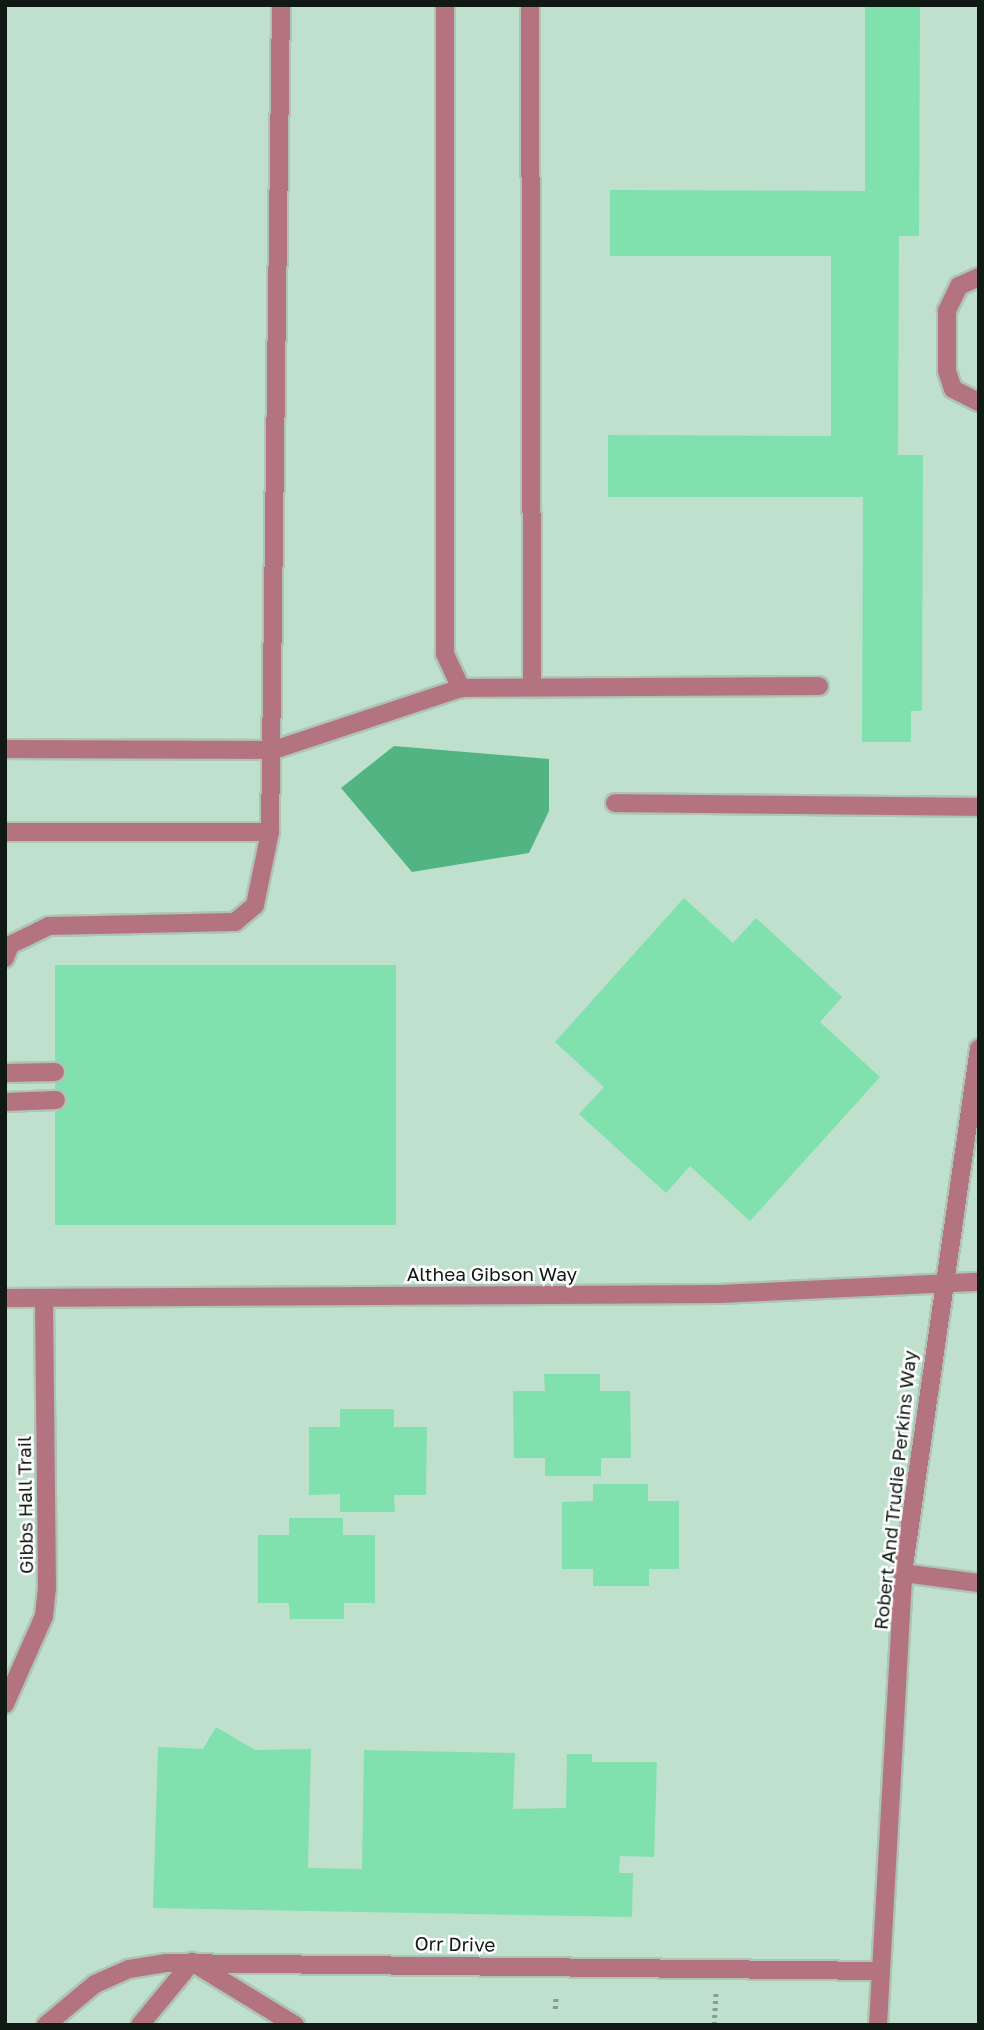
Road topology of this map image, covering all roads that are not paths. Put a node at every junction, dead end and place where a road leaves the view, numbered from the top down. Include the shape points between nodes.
1 (281, 5) edge
2 (445, 5) edge
3 (530, 5) edge
4 (979, 277) edge
5 (979, 402) edge
6 (819, 686) dead end
7 (532, 687) junction
8 (461, 688) junction
9 (5, 749) edge
10 (274, 750) junction
11 (615, 803) dead end
12 (979, 807) edge
13 (5, 832) edge
14 (270, 832) junction
15 (5, 958) edge
16 (979, 1048) edge
17 (55, 1072) dead end
18 (5, 1073) edge
19 (56, 1100) dead end
20 (5, 1102) edge
21 (979, 1282) edge
22 (939, 1286) junction
23 (5, 1298) edge
24 (44, 1298) junction
25 (903, 1573) junction
26 (979, 1583) edge
27 (5, 1704) edge
28 (192, 1962) junction
29 (881, 1971) junction
30 (46, 2025) edge
31 (140, 2025) edge
32 (295, 2025) edge
33 (878, 2025) edge

1 - 10 street
2 - 8 street via 445,654
3 - 7 street
4 - 5 street via 959,286 947,311 947,371 953,389
6 - 7 street
7 - 8 street
8 - 10 street
9 - 10 street
10 - 14 street
11 - 12 street
13 - 14 street
14 - 15 street via 254,905 235,922 49,926 10,944
16 - 22 street, Robert And Trudie Perkins Way via 957,1215
17 - 18 street
19 - 20 street
21 - 22 street, Althea Gibson Way
22 - 24 street, Althea Gibson Way
22 - 25 street, Robert And Trudie Perkins Way
23 - 24 street, Althea Gibson Way
24 - 27 street, Gibbs Hall Trail via 47,1588 44,1616
25 - 26 street
25 - 29 street, Robert And Trudie Perkins Way
28 - 29 street, Orr Drive
28 - 30 street, Orr Drive via 130,1969 95,1984
28 - 31 street
28 - 32 street
29 - 33 street, Robert And Trudie Perkins Way

